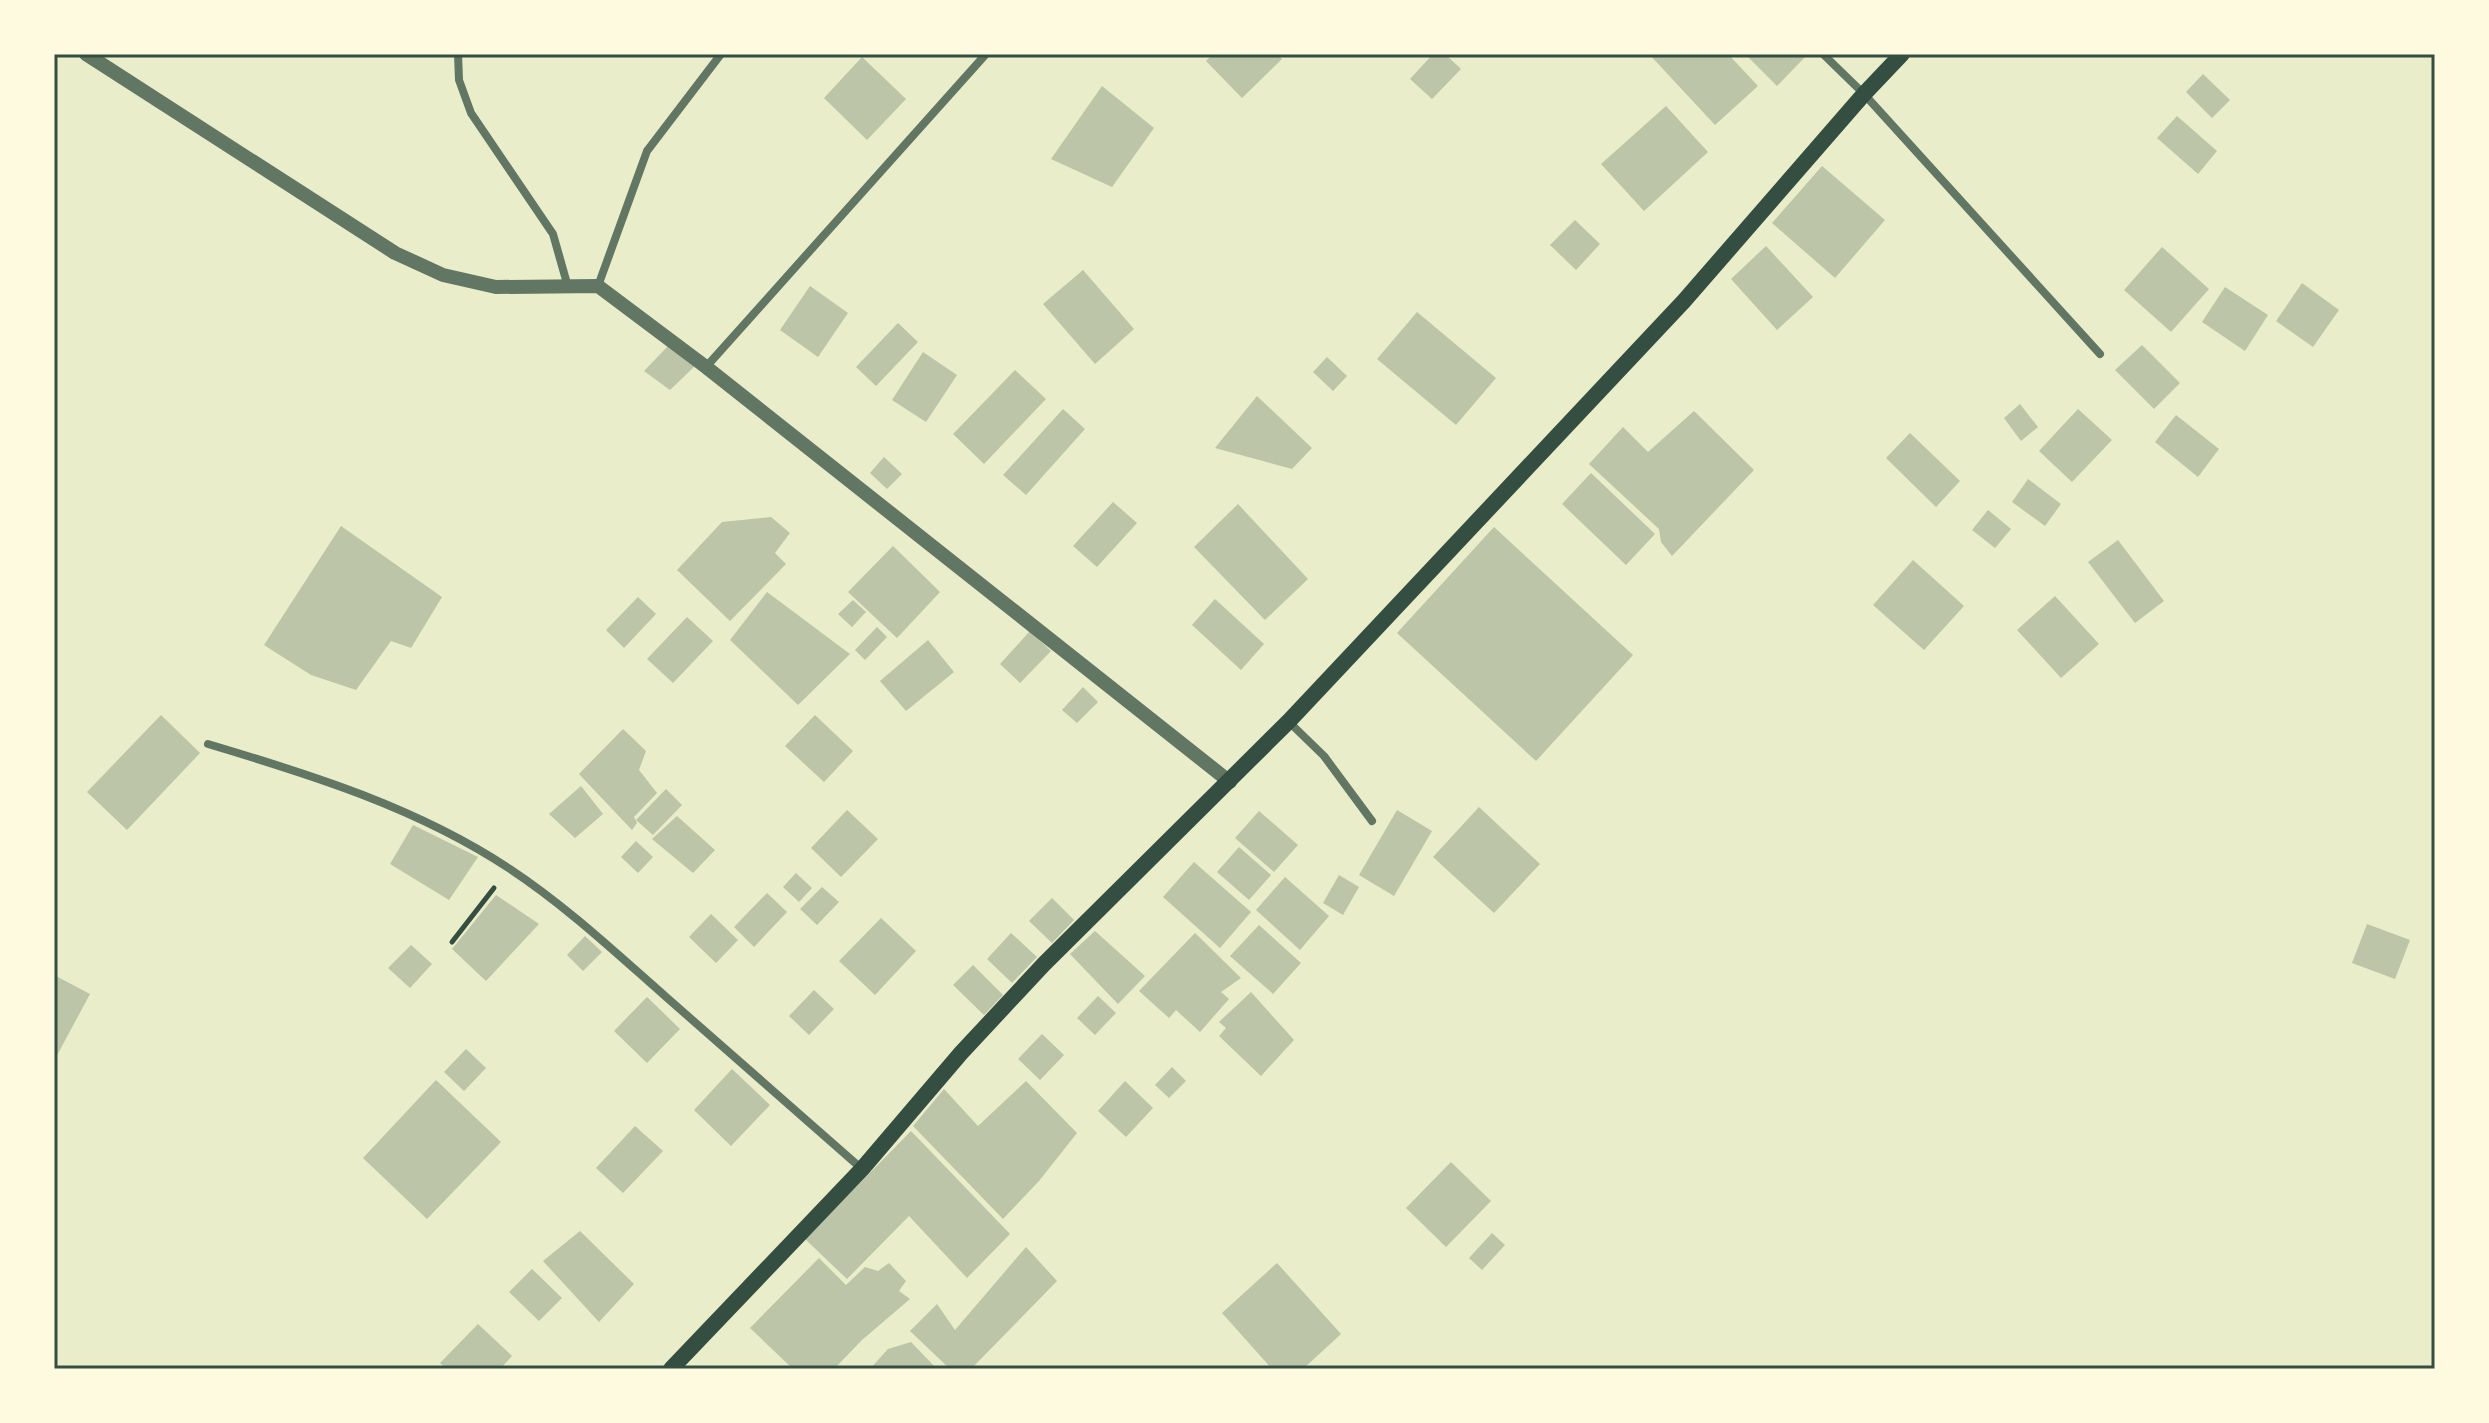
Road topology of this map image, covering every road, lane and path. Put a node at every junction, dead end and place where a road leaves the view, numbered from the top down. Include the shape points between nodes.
1 (86, 54) edge
2 (458, 54) edge
3 (721, 54) edge
4 (986, 54) edge
5 (1823, 54) edge
6 (1902, 54) edge
7 (1864, 94) junction
8 (598, 286) junction
9 (569, 288) junction
10 (2100, 354) dead end
11 (706, 367) junction
12 (1289, 721) junction
13 (208, 744) dead end
14 (1230, 782) junction
15 (1372, 821) dead end
16 (509, 868) junction
17 (452, 942) dead end
18 (862, 1169) junction
19 (671, 1369) edge

1 - 9 street via 395,253 443,275 496,287
2 - 9 street via 459,80 471,113 553,234
3 - 8 street via 647,151
4 - 11 street
5 - 7 street
6 - 7 main road
7 - 10 street
7 - 12 main road via 1684,301
8 - 9 street
8 - 11 street
11 - 14 street
12 - 14 main road
12 - 15 street via 1324,756
13 - 16 street via 365,794
14 - 18 main road via 1044,964
16 - 17 path
16 - 18 street via 572,913
18 - 19 main road

